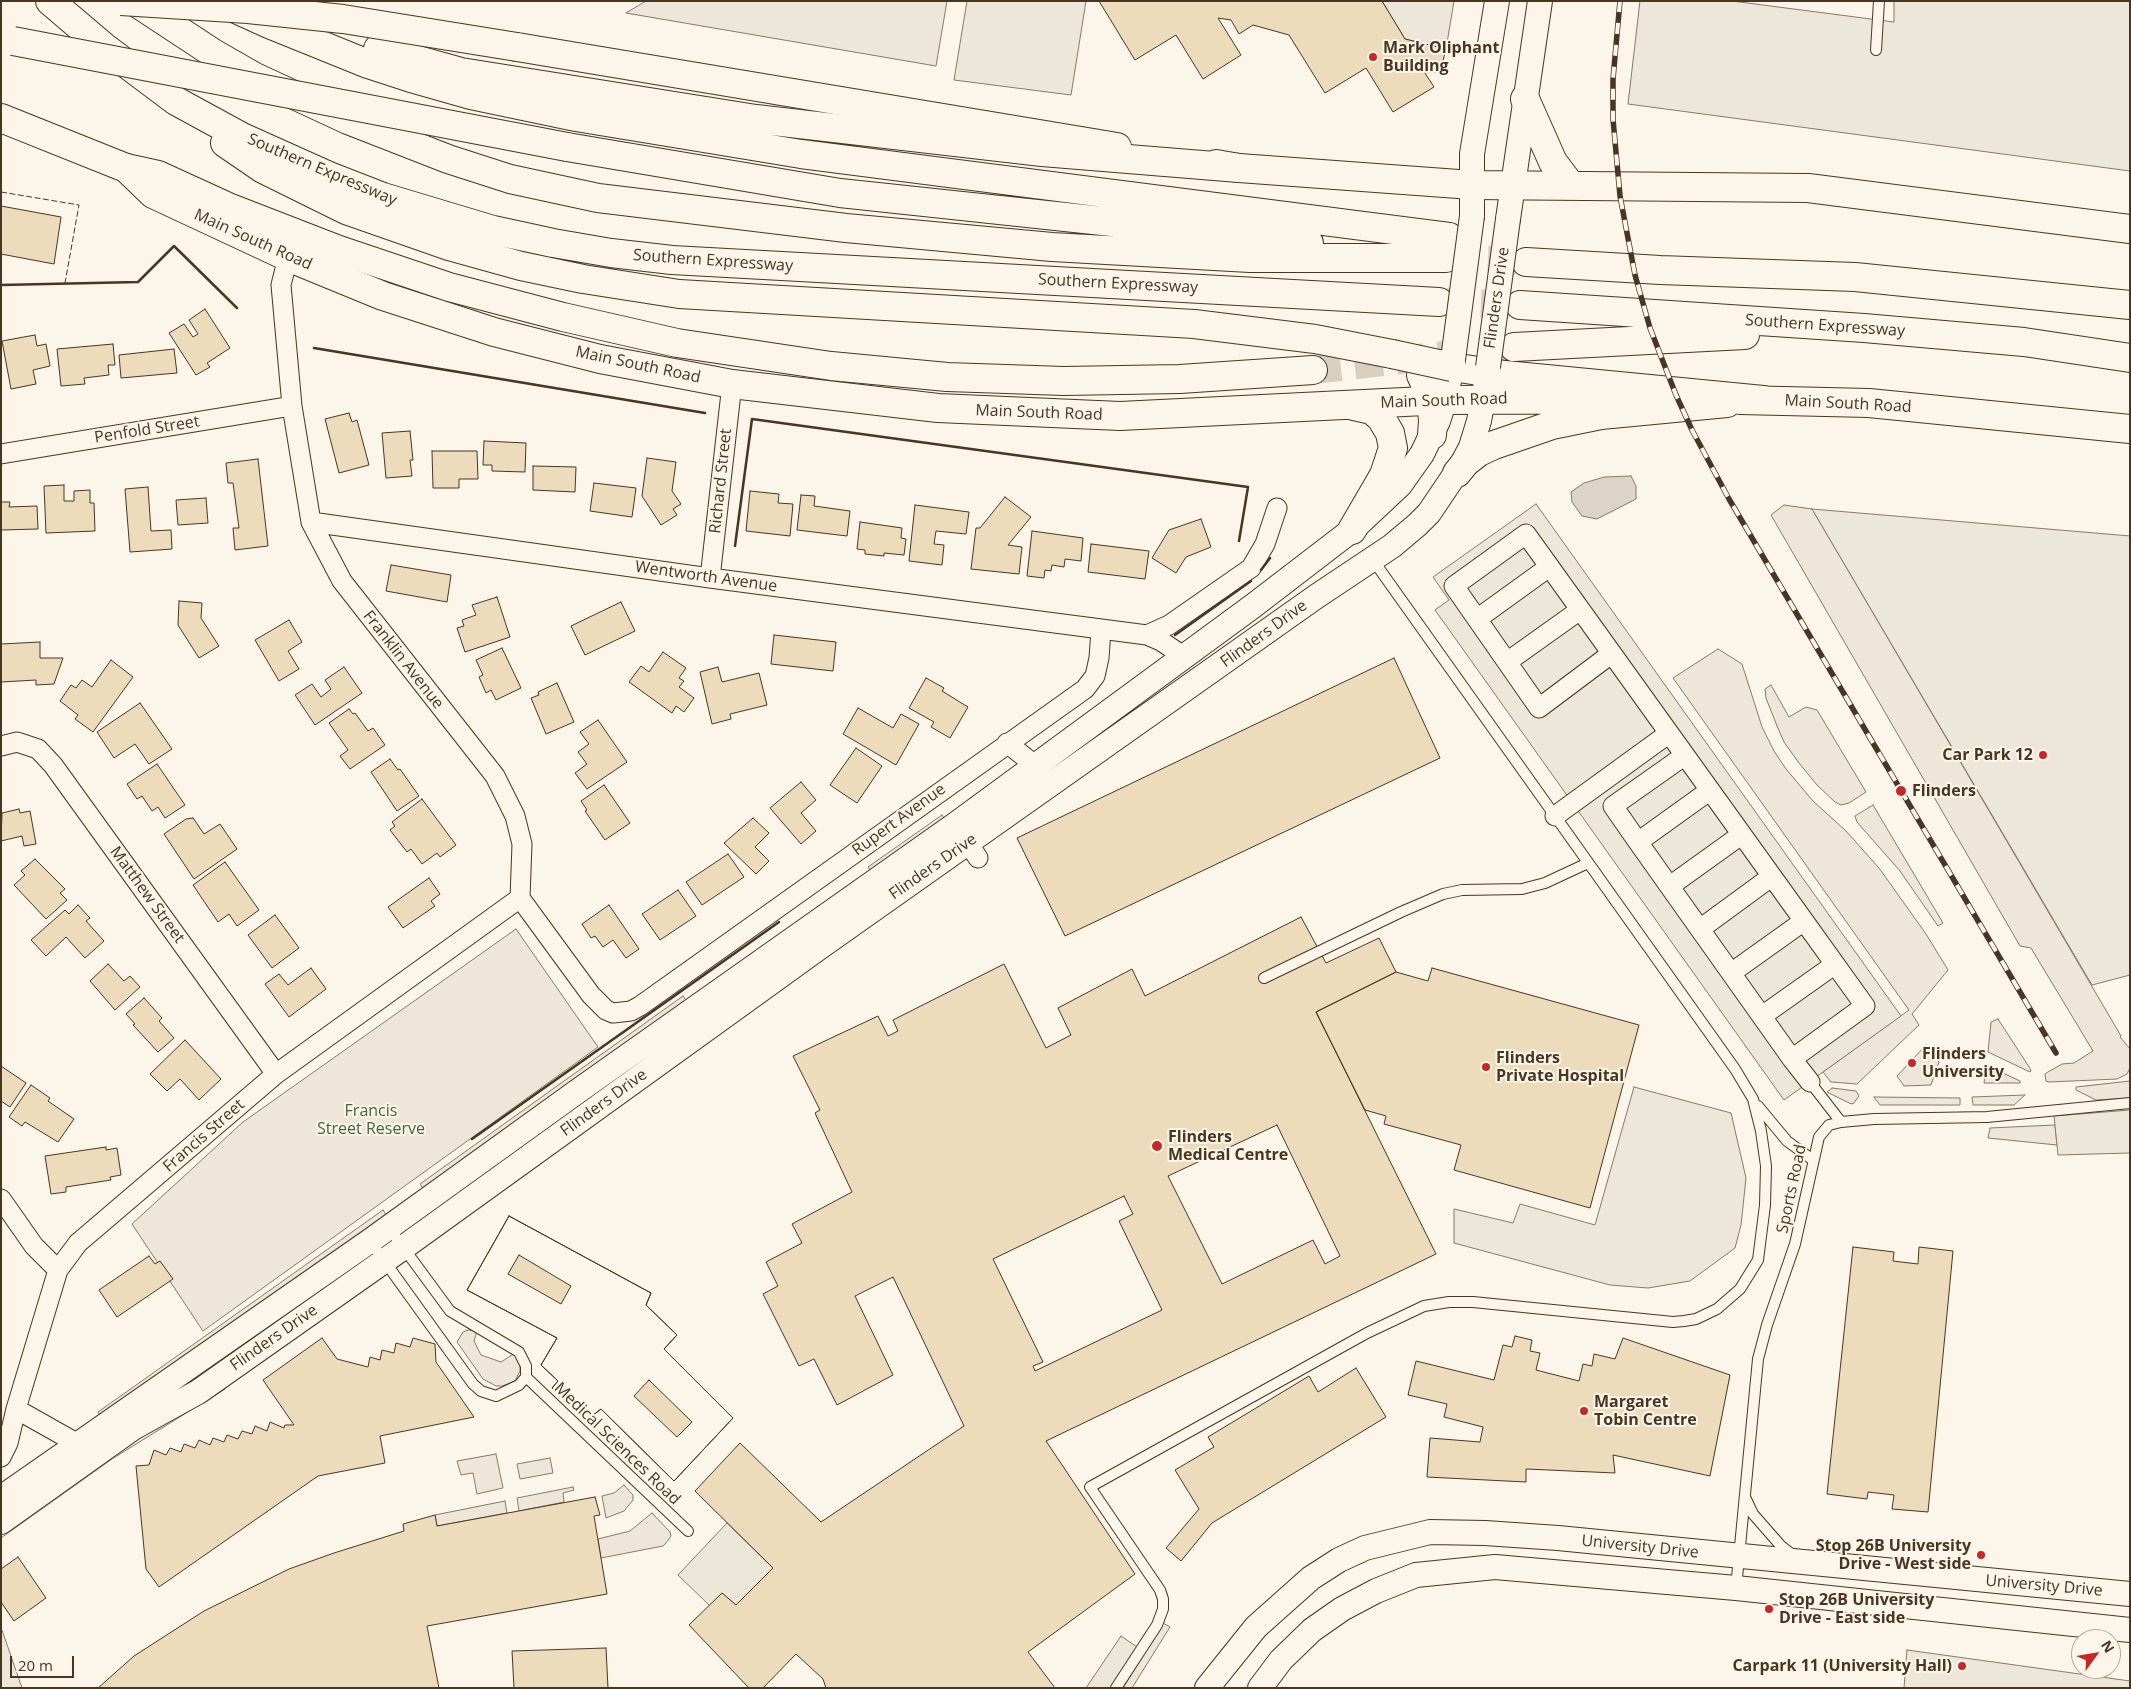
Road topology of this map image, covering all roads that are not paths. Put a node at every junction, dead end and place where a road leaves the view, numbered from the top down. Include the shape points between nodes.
1 (50, 1) edge
2 (121, 1) edge
3 (134, 1) edge
4 (222, 1) edge
5 (243, 1) edge
6 (1496, 1) edge
7 (1540, 1) edge
8 (1879, 1) edge
9 (7, 40) edge
10 (1876, 50) dead end
11 (1525, 99) junction
12 (176, 101) junction
13 (1, 118) edge
14 (126, 168) junction
15 (1239, 168) junction
16 (1472, 184) junction
17 (1513, 185) junction
18 (1571, 186) junction
19 (2127, 228) edge
20 (1447, 247) junction
21 (1527, 254) tunnel mouth
22 (288, 257) junction
23 (1439, 302) tunnel mouth
24 (1520, 305) tunnel mouth
25 (2130, 305) edge
26 (1864, 328) junction
27 (1514, 347) tunnel mouth
28 (1392, 354) junction
29 (2130, 358) edge
30 (1313, 370) tunnel mouth
31 (1469, 370) junction
32 (732, 384) junction
33 (1484, 399) junction
34 (1438, 400) junction
35 (1763, 400) junction
36 (1349, 405) junction
37 (292, 406) junction
38 (2130, 428) edge
39 (1432, 435) joint
40 (1, 454) edge
41 (1457, 473) junction
42 (1277, 508) dead end
43 (311, 522) junction
44 (1352, 530) junction
45 (1373, 560) junction
46 (1549, 567) junction
47 (710, 578) junction
48 (1580, 610) junction
49 (1477, 619) junction
50 (1101, 630) junction
51 (1147, 635) junction
52 (1611, 654) junction
53 (1183, 656) junction
54 (1507, 662) junction
55 (1668, 734) junction
56 (1008, 743) junction
57 (1, 746) edge
58 (1684, 756) junction
59 (1036, 766) junction
60 (1708, 790) junction
61 (1555, 816) junction
62 (1741, 835) junction
63 (968, 841) junction
64 (1638, 842) junction
65 (1588, 862) junction
66 (1771, 877) junction
67 (1670, 886) junction
68 (520, 898) junction
69 (1804, 921) junction
70 (1700, 929) junction
71 (1834, 965) junction
72 (1731, 973) junction
73 (1264, 978) dead end
74 (712, 1011) junction
75 (1762, 1016) junction
76 (1792, 1059) junction
77 (276, 1074) junction
78 (1810, 1082) joint
79 (1753, 1099) junction
80 (2130, 1103) edge
81 (1841, 1122) junction
82 (1813, 1160) junction
83 (1, 1198) edge
84 (379, 1234) junction
85 (404, 1247) junction
86 (384, 1261) junction
87 (58, 1270) junction
88 (526, 1377) junction
89 (16, 1409) junction
90 (80, 1445) junction
91 (1, 1457) edge
92 (1745, 1495) junction
93 (1, 1498) edge
94 (1, 1522) edge
95 (688, 1531) dead end
96 (1739, 1557) junction
97 (1804, 1564) junction
98 (1736, 1588) junction
99 (2130, 1594) edge
100 (2130, 1630) edge
101 (1116, 1688) edge
102 (1207, 1688) edge
103 (1260, 1688) edge

1 - 12 highway, Southern Expressway
2 - 15 highway, bridge via 333,18
3 - 20 highway, Southern Expressway via 253,76 348,120 510,179 598,198 846,228 1052,247 1250,258
4 - 20 highway via 368,64 471,95 576,117 801,154
5 - 15 highway via 344,40 461,72 756,119 1042,152
6 - 16 street, Flinders Drive via 1472,154
7 - 11 street, Flinders Drive
8 - 10 lane
9 - 20 highway, bridge via 567,147 840,193
11 - 17 street, Flinders Drive
11 - 18 highway via 1553,162
12 - 23 highway, Southern Expressway via 242,137 383,197 493,230 611,254
12 - 28 highway via 214,136 263,170 346,210 449,246 583,279 679,294 1194,324 1316,339
13 - 14 highway, Main South Road
14 - 22 highway, Main South Road via 153,194
14 - 30 highway via 158,175 228,207 339,250 449,287 677,343 831,366 947,377 1180,380
15 - 16 highway
16 - 17 highway
16 - 31 street, Flinders Drive, bridge
17 - 18 highway
17 - 31 street, Flinders Drive, bridge via 1508,219
18 - 19 highway via 1808,188
21 - 25 highway via 1660,270 1855,276
22 - 32 highway, Main South Road via 383,296 494,332 600,358
22 - 37 street, Franklin Avenue via 281,285
24 - 26 highway, Southern Expressway
26 - 27 highway
26 - 29 highway, Southern Expressway via 2024,342
28 - 31 highway, bridge
28 - 34 highway, bridge via 1409,363
31 - 33 street, Flinders Drive
31 - 34 street, Flinders Drive
31 - 35 highway
32 - 36 highway, Main South Road via 938,408 1120,416
32 - 47 street, Richard Street
33 - 34 highway, Main South Road
33 - 35 highway, Main South Road
33 - 41 street, Flinders Drive via 1471,447
34 - 36 highway, Main South Road
34 - 39 highway
35 - 38 highway, Main South Road via 1878,403
35 - 41 highway via 1601,415 1564,422 1487,448 1466,462
36 - 44 highway via 1376,413 1388,427 1393,448 1384,475
37 - 40 street, Penfold Street
37 - 43 street, Franklin Avenue
39 - 44 street, Flinders Drive via 1409,475
41 - 45 street, Flinders Drive via 1417,525
42 - 51 street via 1266,544 1251,568 1169,625
43 - 47 street, Wentworth Avenue
43 - 68 street, Franklin Avenue via 342,581 495,776 515,816 522,844
44 - 45 street
44 - 53 street, Flinders Drive
45 - 61 lane
45 - 63 street, Flinders Drive
46 - 48 street
46 - 49 street
46 - 49 street via 1526,534 1494,557 1454,586
47 - 50 street, Wentworth Avenue
48 - 52 street
48 - 54 street
49 - 54 street
50 - 51 street
50 - 56 street, Rupert Avenue via 1099,658 1094,676 1085,689
51 - 53 street
52 - 54 street via 1539,708
52 - 55 street
53 - 59 street, Flinders Drive
55 - 58 street
55 - 61 street
56 - 59 street
56 - 68 street, Rupert Avenue via 640,1006 623,1013 613,1014 597,1002
57 - 77 street, Matthew Street via 17,742 38,750 53,765
58 - 60 street
58 - 64 street via 1613,806
59 - 63 street, Flinders Drive
60 - 62 street
60 - 64 street
61 - 65 lane
62 - 66 street
62 - 67 street
63 - 74 street, Flinders Drive
64 - 67 street
65 - 73 lane via 1545,883 1522,888 1462,890 1443,894
65 - 79 lane
66 - 69 street
66 - 70 street
67 - 70 street
68 - 77 street, Francis Street
69 - 71 street
69 - 72 street
70 - 72 street
71 - 75 street
71 - 76 street via 1864,1006
72 - 75 street
74 - 84 street, Flinders Drive
74 - 85 street, Flinders Drive
75 - 76 street
76 - 78 street
77 - 87 street, Francis Street via 78,1243
78 - 81 lane
79 - 82 lane via 1787,1141
79 - 101 lane via 1766,1166 1758,1260 1740,1289 1717,1309 1696,1319 1672,1322 1473,1302 1424,1306 1367,1333 1090,1487 1163,1599 1157,1625
80 - 81 lane, Sports Road via 1987,1117
81 - 82 lane, Sports Road via 1829,1125 1818,1137
82 - 92 lane, Sports Road via 1796,1244 1758,1359
83 - 87 street via 34,1246
84 - 85 lane
84 - 86 lane
84 - 90 street, Flinders Drive
85 - 86 street, Flinders Drive
85 - 88 lane via 450,1311 519,1352 526,1366
86 - 88 lane via 481,1391 496,1396 508,1392
86 - 94 street, Flinders Drive via 198,1392 133,1428
87 - 89 street, Francis Street
88 - 95 lane, Medical Sciences Road
89 - 90 street
89 - 91 street, Francis Street via 8,1443
90 - 93 street, Flinders Drive
92 - 96 lane, Sports Road
92 - 97 lane via 1752,1514 1781,1546
96 - 97 street, University Drive
96 - 98 lane, Sports Road
96 - 102 street, University Drive via 1485,1532 1430,1532 1402,1537 1365,1548 1311,1578 1256,1627
97 - 99 street, University Drive
98 - 100 street, University Drive
98 - 103 street, University Drive via 1495,1567 1416,1575 1376,1590 1312,1630 1281,1660

